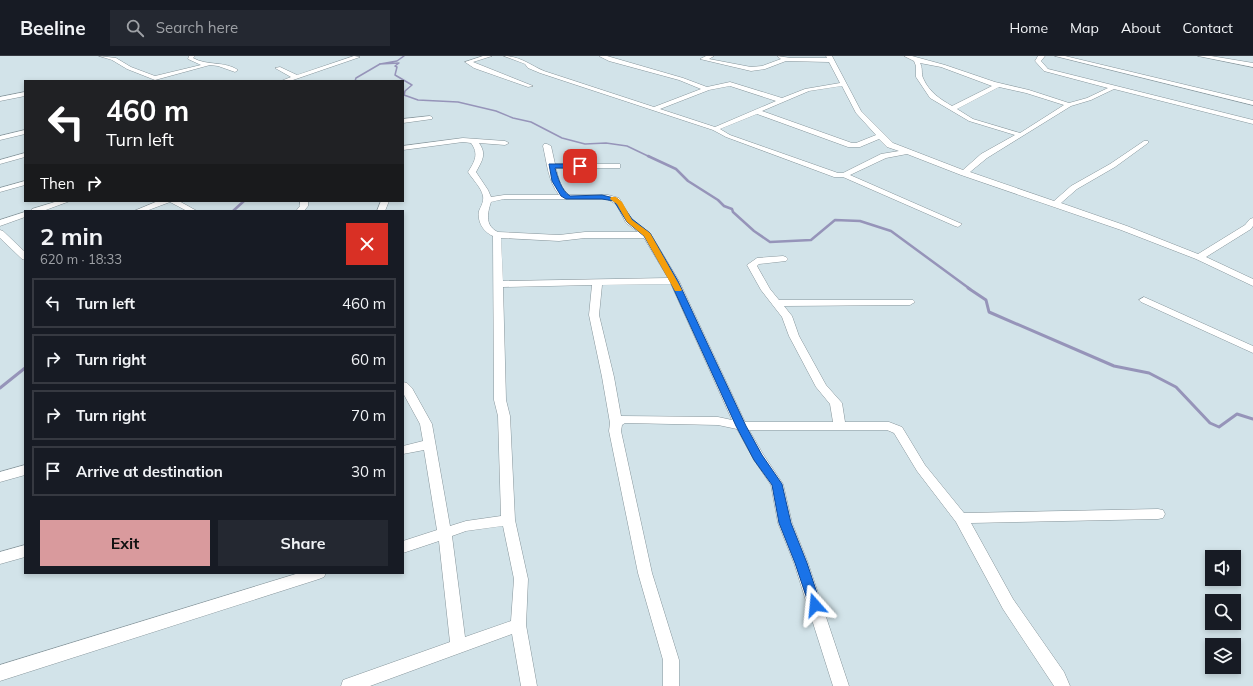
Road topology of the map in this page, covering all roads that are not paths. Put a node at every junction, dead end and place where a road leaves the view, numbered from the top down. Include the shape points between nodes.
1 (102, 56) edge
2 (126, 56) edge
3 (489, 56) edge
4 (508, 56) edge
5 (602, 56) edge
6 (711, 56) edge
7 (907, 56) edge
8 (1041, 56) edge
9 (1058, 56) edge
10 (1202, 56) edge
11 (190, 57) edge
12 (357, 57) dead end
13 (782, 58) edge
14 (831, 58) edge
15 (114, 59) junction
16 (916, 60) junction
17 (207, 65) junction
18 (1253, 65) edge
19 (278, 68) dead end
20 (763, 68) junction
21 (235, 70) dead end
22 (747, 75) dead end
23 (297, 77) junction
24 (738, 78) dead end
25 (287, 80) edge
26 (730, 84) junction
27 (844, 84) junction
28 (998, 85) junction
29 (530, 86) dead end
30 (1112, 88) junction
31 (708, 89) junction
32 (24, 94) edge
33 (0, 100) edge
34 (781, 100) junction
35 (1253, 102) edge
36 (1069, 105) junction
37 (656, 108) junction
38 (952, 109) junction
39 (755, 111) junction
40 (430, 118) dead end
41 (404, 121) edge
42 (1252, 122) edge
43 (715, 129) junction
44 (24, 132) edge
45 (1020, 135) junction
46 (880, 136) junction
47 (0, 138) edge
48 (474, 142) junction
49 (1146, 142) dead end
50 (505, 143) dead end
51 (546, 146) dead end
52 (404, 148) edge
53 (906, 152) junction
54 (24, 155) edge
55 (0, 162) edge
56 (551, 166) junction
57 (617, 166) dead end
58 (964, 173) junction
59 (844, 175) junction
60 (24, 182) edge
61 (0, 190) edge
62 (569, 198) junction
63 (488, 200) junction
64 (63, 202) edge
65 (163, 202) edge
66 (175, 202) edge
67 (1056, 204) junction
68 (38, 210) edge
69 (141, 210) edge
70 (191, 210) edge
71 (24, 214) edge
72 (1253, 221) edge
73 (0, 222) edge
74 (958, 224) dead end
75 (0, 233) edge
76 (497, 235) junction
77 (647, 235) junction
78 (23, 253) edge
79 (1199, 257) junction
80 (783, 259) dead end
81 (674, 281) junction
82 (597, 283) junction
83 (1253, 283) edge
84 (498, 284) junction
85 (1144, 300) dead end
86 (910, 302) dead end
87 (777, 303) junction
88 (1253, 350) edge
89 (404, 387) edge
90 (616, 423) junction
91 (741, 426) junction
92 (840, 427) junction
93 (429, 444) junction
94 (404, 450) edge
95 (24, 470) edge
96 (0, 477) edge
97 (1158, 514) dead end
98 (961, 518) junction
99 (508, 520) junction
100 (445, 534) junction
101 (404, 547) edge
102 (24, 551) edge
103 (0, 558) edge
104 (316, 574) edge
105 (518, 625) junction
106 (458, 647) junction
107 (0, 673) edge
108 (349, 686) edge
109 (529, 686) edge
110 (671, 686) edge
111 (841, 686) edge
112 (1062, 686) edge

1 - 15 street
2 - 15 street
3 - 29 street via 468,62
4 - 37 street via 542,72
5 - 31 street
6 - 20 street via 703,59 745,69
7 - 16 street
8 - 30 street via 1038,61 1046,70
9 - 35 street
10 - 18 street
11 - 17 street
12 - 23 street
13 - 14 street
13 - 20 street
14 - 27 street
15 - 17 street via 135,71 155,78
16 - 28 street via 943,66
16 - 38 street via 920,66 919,77 932,97
17 - 21 street via 216,64
19 - 23 street
20 - 22 street
23 - 25 street
24 - 26 street
26 - 31 street
26 - 34 street
27 - 34 street via 816,87
27 - 46 street via 858,112
28 - 36 street via 1027,91
28 - 38 street
30 - 36 street
30 - 42 street
31 - 37 street
32 - 33 street
34 - 39 street
36 - 45 street
37 - 43 street
38 - 45 street via 971,120
39 - 43 street
39 - 46 street via 851,145
40 - 41 street
43 - 59 street via 837,175
44 - 47 street
45 - 58 street via 984,156
46 - 53 street via 890,145
48 - 50 street
48 - 52 street via 457,141
48 - 63 street via 480,149 480,157 472,172 487,194
49 - 67 street via 1071,189
51 - 56 street
53 - 58 street
53 - 59 street via 884,156
54 - 55 street
56 - 57 street
56 - 62 street via 555,181 563,195
58 - 67 street
59 - 74 street
60 - 61 street
62 - 63 street via 504,197
62 - 77 street via 602,197 616,200 629,221
63 - 76 street via 482,213 488,232
64 - 68 street
65 - 69 street
66 - 70 street
67 - 79 street
71 - 73 street
72 - 79 street via 1248,227
75 - 78 street
76 - 77 street via 559,238
76 - 84 street
77 - 81 street
79 - 83 street
80 - 87 street via 757,261 752,264 766,290
81 - 82 street
81 - 91 street
82 - 84 street
82 - 90 street via 594,316
84 - 99 street via 500,400 504,416
85 - 88 street
86 - 87 street
87 - 92 street via 822,387 836,403
89 - 93 street via 426,424
90 - 91 street via 623,419 718,421
90 - 110 street via 615,431 645,573 671,660
91 - 92 street
91 - 111 street via 779,490 785,523 801,563
92 - 98 street via 889,426 898,430 921,468
93 - 94 street
93 - 100 street
95 - 96 street
97 - 98 street
98 - 112 street via 1008,604
99 - 100 street via 466,526
99 - 105 street via 521,579
100 - 101 street
100 - 106 street
102 - 103 street
104 - 107 street
105 - 106 street
105 - 109 street
106 - 108 street

